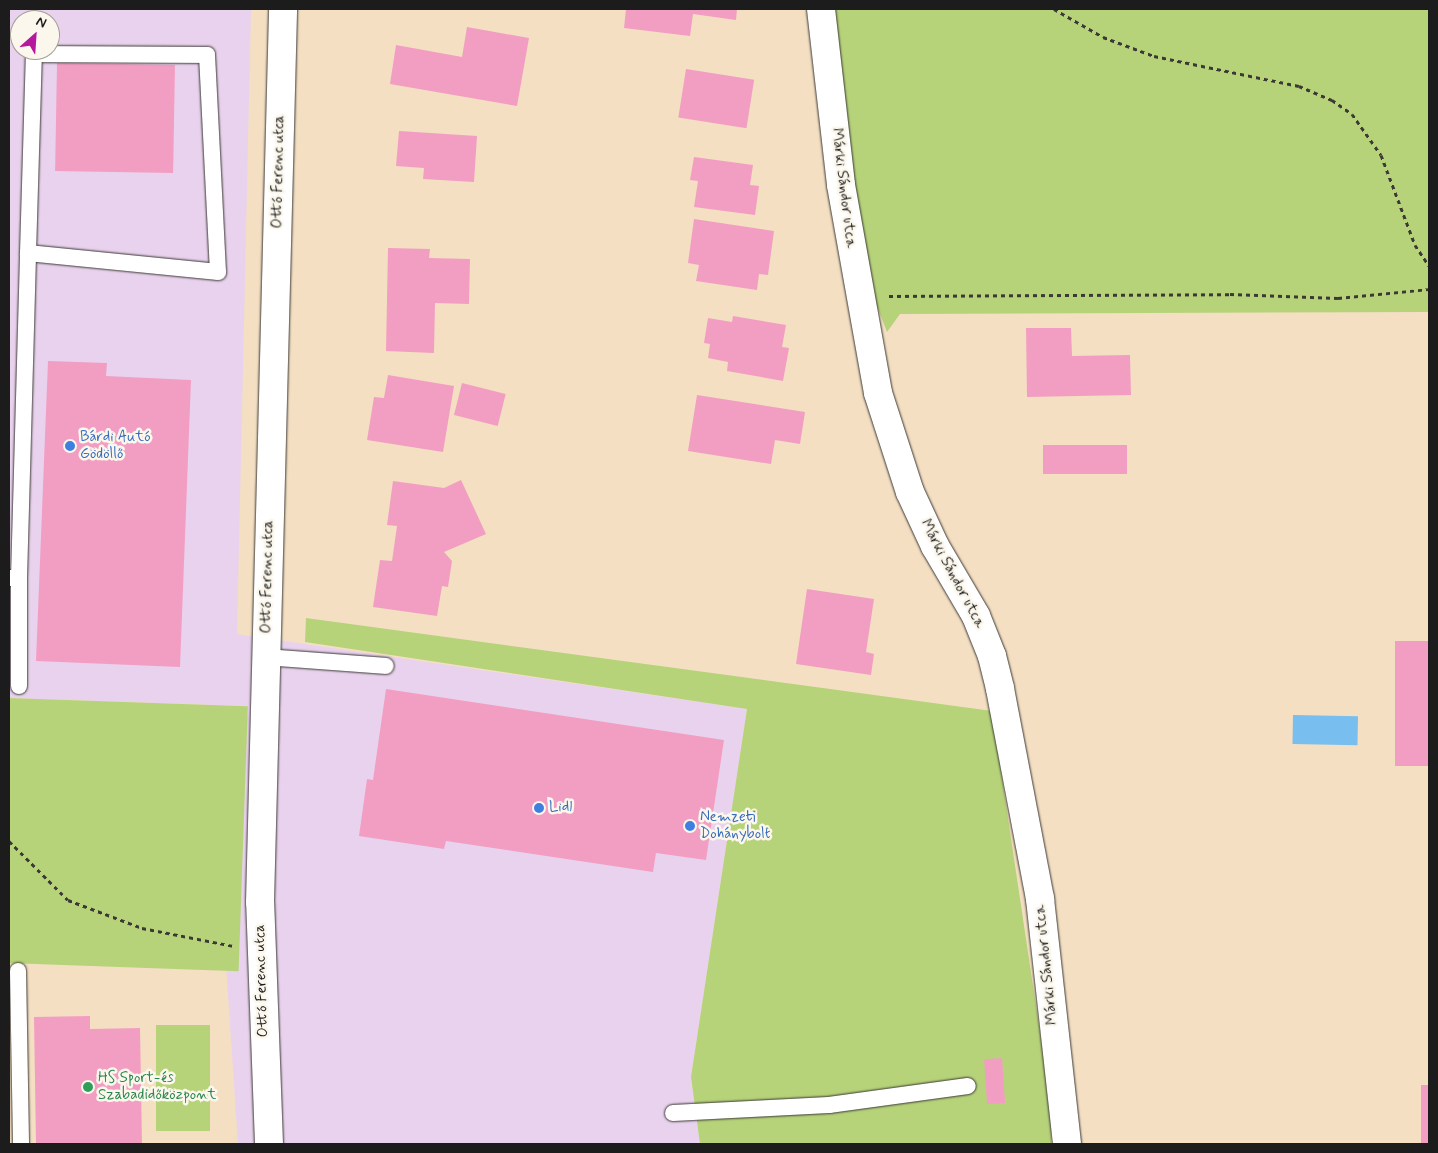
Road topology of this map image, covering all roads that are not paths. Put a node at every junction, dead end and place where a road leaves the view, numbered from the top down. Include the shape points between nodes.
1 (283, 9) edge
2 (821, 9) edge
3 (28, 253) junction
4 (14, 578) edge
5 (266, 657) junction
6 (386, 666) dead end
7 (19, 686) dead end
8 (18, 971) dead end
9 (968, 1086) dead end
10 (673, 1113) dead end
11 (21, 1144) edge
12 (270, 1144) edge
13 (1066, 1144) edge

1 - 5 street, Ottó Ferenc utca
2 - 13 street, Márki Sándor utca via 841,185 858,296 893,448 935,546 976,616 992,656 1040,899
3 - 3 lane via 34,54 207,55 218,272
3 - 4 lane
4 - 7 lane
5 - 6 lane
5 - 12 street, Ottó Ferenc utca via 261,948
8 - 11 lane
9 - 10 lane via 829,1105

